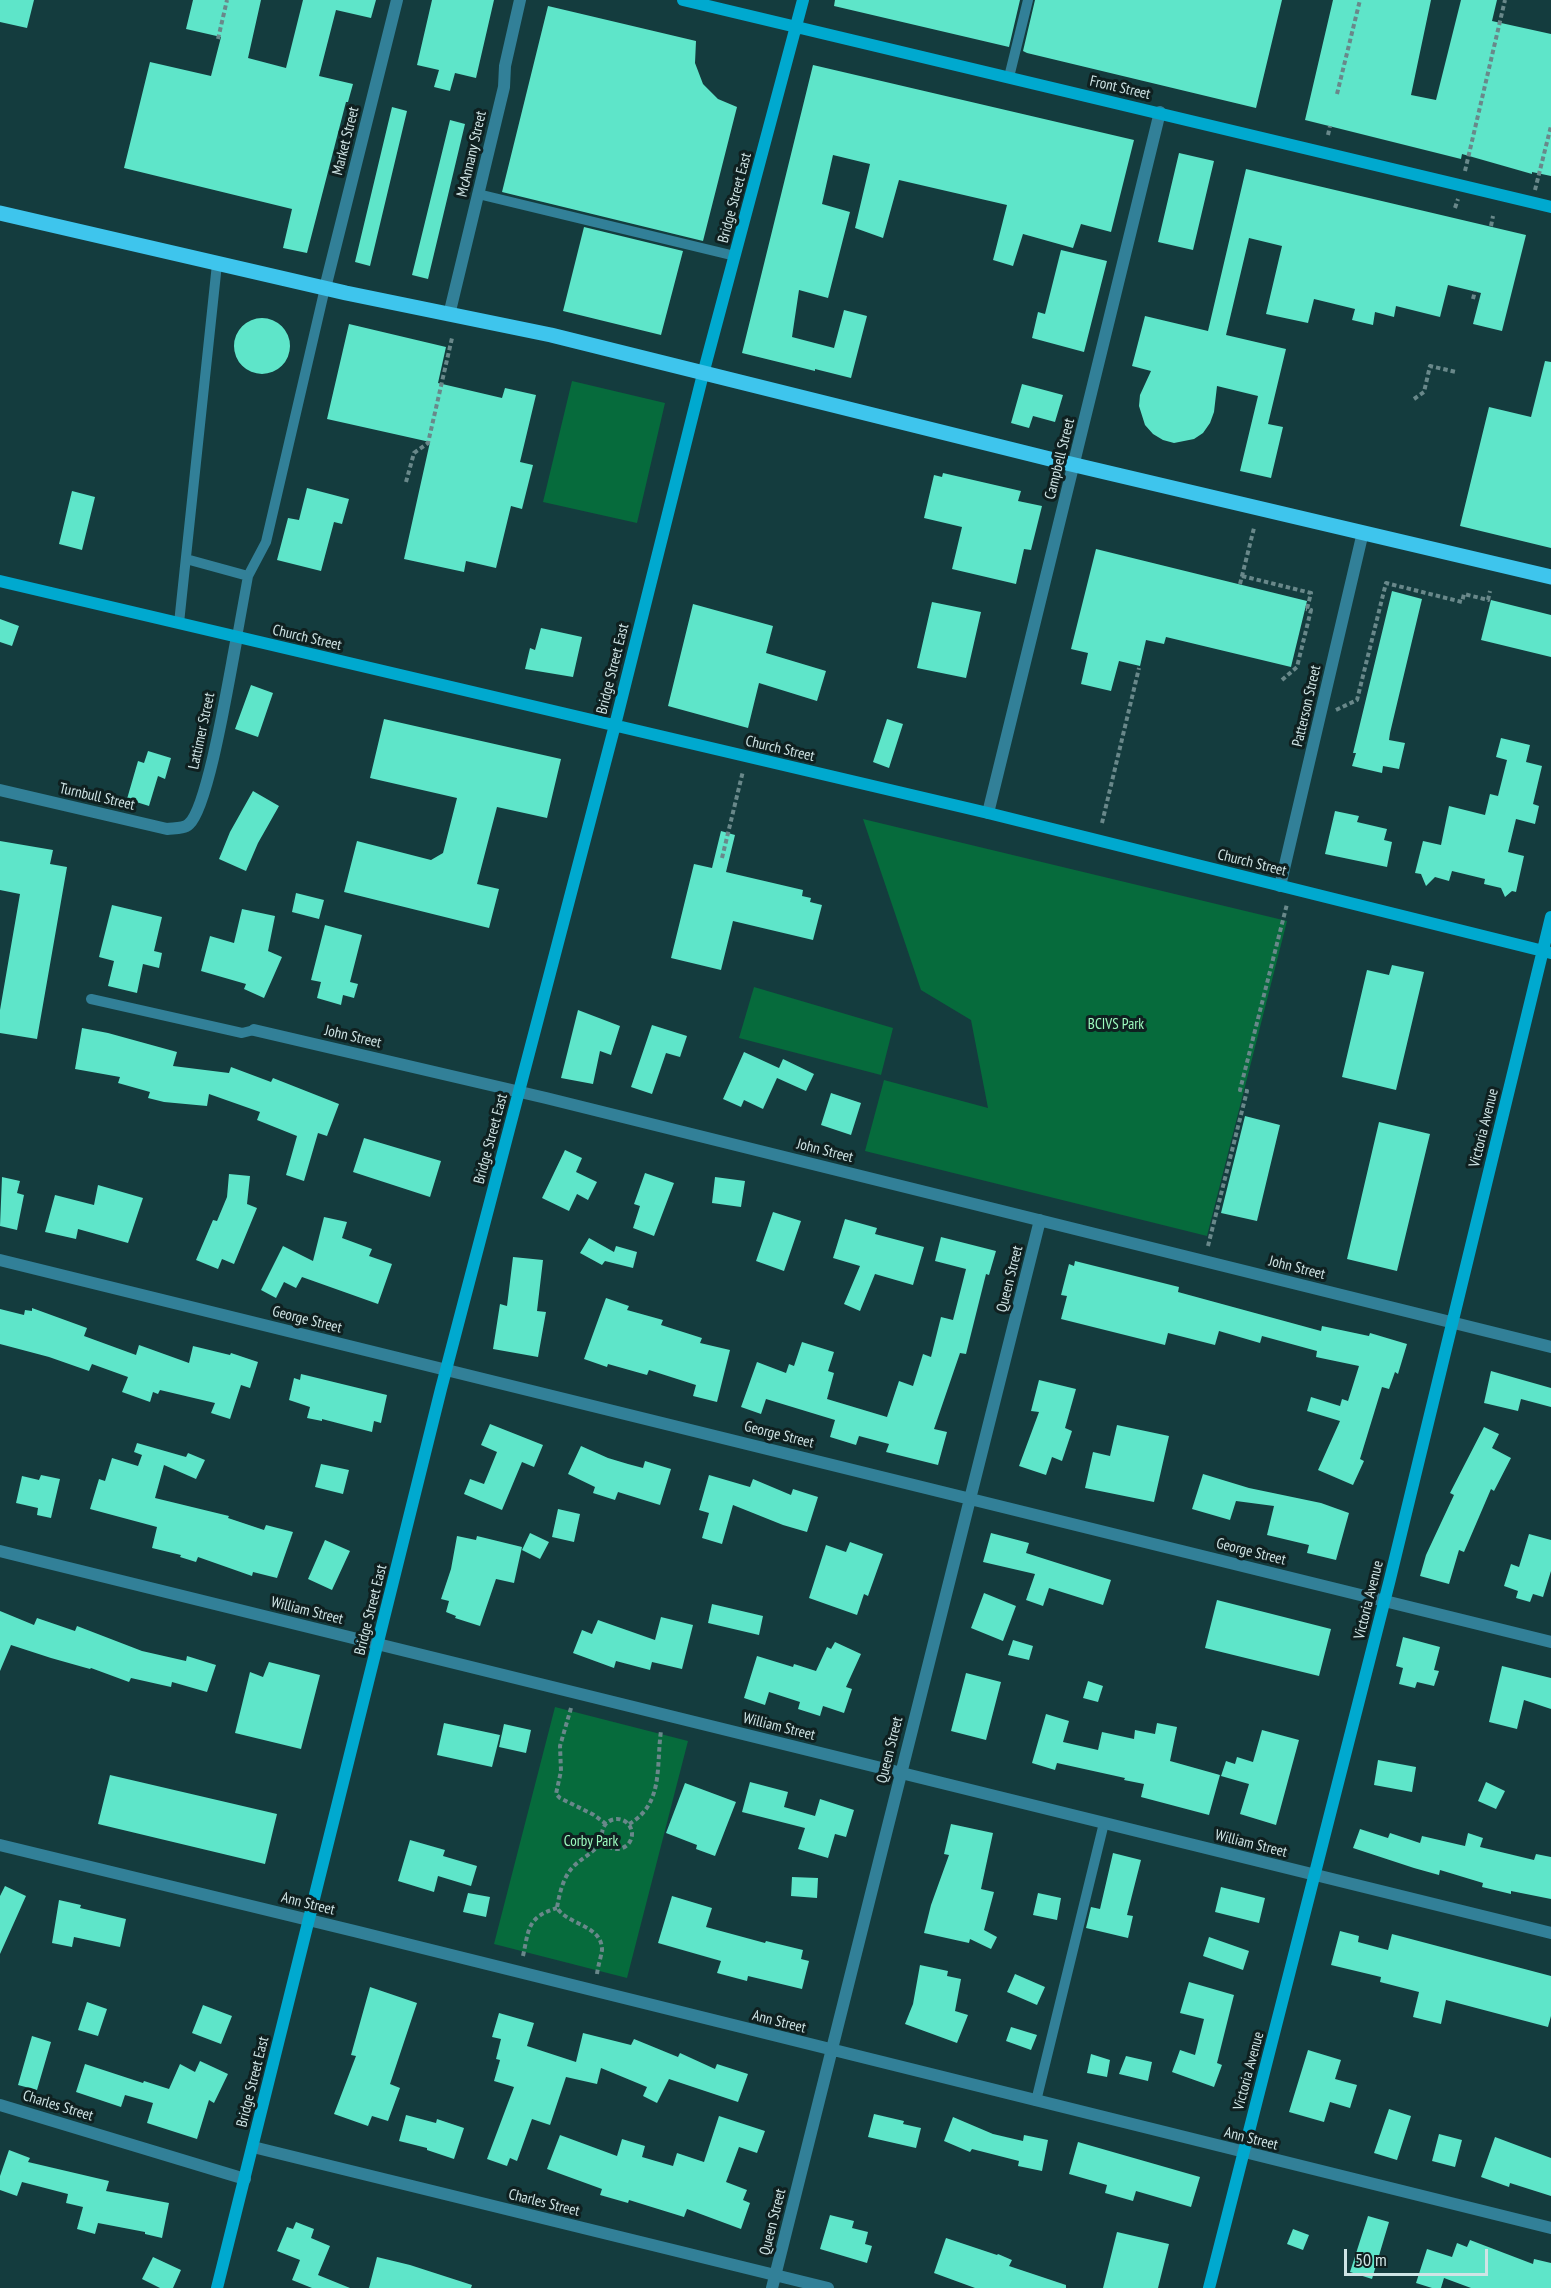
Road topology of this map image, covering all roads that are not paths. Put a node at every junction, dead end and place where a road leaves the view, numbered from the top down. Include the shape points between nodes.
1 (397, 0) edge
2 (520, 0) edge
3 (682, 0) edge
4 (803, 0) edge
5 (1028, 0) edge
6 (797, 28) junction
7 (1009, 77) junction
8 (1160, 112) junction
9 (478, 194) junction
10 (1551, 207) edge
11 (0, 213) edge
12 (735, 256) junction
13 (217, 264) junction
14 (325, 288) junction
15 (448, 315) junction
16 (703, 374) junction
17 (1075, 464) junction
18 (1363, 532) junction
19 (186, 559) junction
20 (248, 576) junction
21 (1551, 577) edge
22 (0, 581) edge
23 (179, 623) junction
24 (237, 637) junction
25 (615, 725) junction
26 (0, 790) edge
27 (988, 813) junction
28 (186, 826) joint
29 (1280, 886) junction
30 (1551, 917) edge
31 (1547, 952) edge
32 (90, 999) dead end
33 (254, 1030) joint
34 (520, 1091) junction
35 (1040, 1220) junction
36 (0, 1260) edge
37 (1453, 1322) junction
38 (1551, 1347) edge
39 (446, 1369) junction
40 (969, 1497) junction
41 (0, 1551) edge
42 (1384, 1601) junction
43 (1551, 1642) edge
44 (378, 1643) junction
45 (900, 1773) junction
46 (1104, 1823) junction
47 (0, 1845) edge
48 (1316, 1876) junction
49 (308, 1919) junction
50 (1551, 1933) edge
51 (832, 2050) junction
52 (1036, 2101) junction
53 (0, 2104) edge
54 (253, 2147) junction
55 (1243, 2153) junction
56 (245, 2179) junction
57 (1551, 2228) edge
58 (776, 2275) junction
59 (217, 2288) edge
60 (772, 2288) edge
61 (828, 2288) edge
62 (1209, 2288) edge

1 - 14 street, Market Street
2 - 9 street, McAnnany Street
3 - 6 street, Front Street
4 - 6 street, Bridge Street East
5 - 7 lane
6 - 7 street, Front Street
6 - 12 street, Bridge Street East
7 - 8 street, Front Street
8 - 10 street, Front Street
8 - 17 street, Campbell Street
9 - 12 lane
9 - 15 street, McAnnany Street
11 - 13 main road
12 - 16 street, Bridge Street East
13 - 14 main road
13 - 19 lane
14 - 15 main road
14 - 20 lane via 266,542
15 - 16 main road via 551,335
16 - 17 main road
16 - 25 street, Bridge Street East
17 - 18 main road
17 - 27 street, Campbell Street
18 - 21 main road
18 - 29 street, Patterson Street
19 - 20 lane
19 - 23 lane
20 - 24 lane
22 - 23 street, Church Street
23 - 24 street, Church Street
24 - 25 street, Church Street
24 - 28 street, Lattimer Street via 205,791 195,818
25 - 27 street, Church Street
25 - 34 street, Bridge Street East
26 - 28 street, Turnbull Street via 167,829
27 - 29 street, Church Street
29 - 31 street, Church Street
30 - 31 street, Victoria Avenue
31 - 37 street, Victoria Avenue
32 - 33 lane, John Street via 242,1033
33 - 34 street, John Street
34 - 35 street, John Street
34 - 39 street, Bridge Street East
35 - 37 street, John Street
35 - 40 street, Queen Street
36 - 39 street, George Street
37 - 38 street, John Street
37 - 42 street, Victoria Avenue
39 - 40 street, George Street
39 - 44 street, Bridge Street East
40 - 42 street, George Street
40 - 45 street, Queen Street
41 - 44 street, William Street
42 - 43 street, George Street
42 - 48 street, Victoria Avenue
44 - 45 street, William Street
44 - 49 street, Bridge Street East
45 - 46 street, William Street
45 - 51 street, Queen Street
46 - 48 street, William Street
46 - 52 lane
47 - 49 street, Ann Street
48 - 50 street, William Street
48 - 55 street, Victoria Avenue
49 - 51 street, Ann Street
49 - 54 street, Bridge Street East
51 - 52 street, Ann Street
51 - 58 street, Queen Street
52 - 55 street, Ann Street
53 - 56 street, Charles Street
54 - 56 street, Bridge Street East
54 - 58 street, Charles Street
55 - 57 street, Ann Street
55 - 62 street, Victoria Avenue
56 - 59 street, Bridge Street East
58 - 60 street, Queen Street
58 - 61 street, Charles Street

